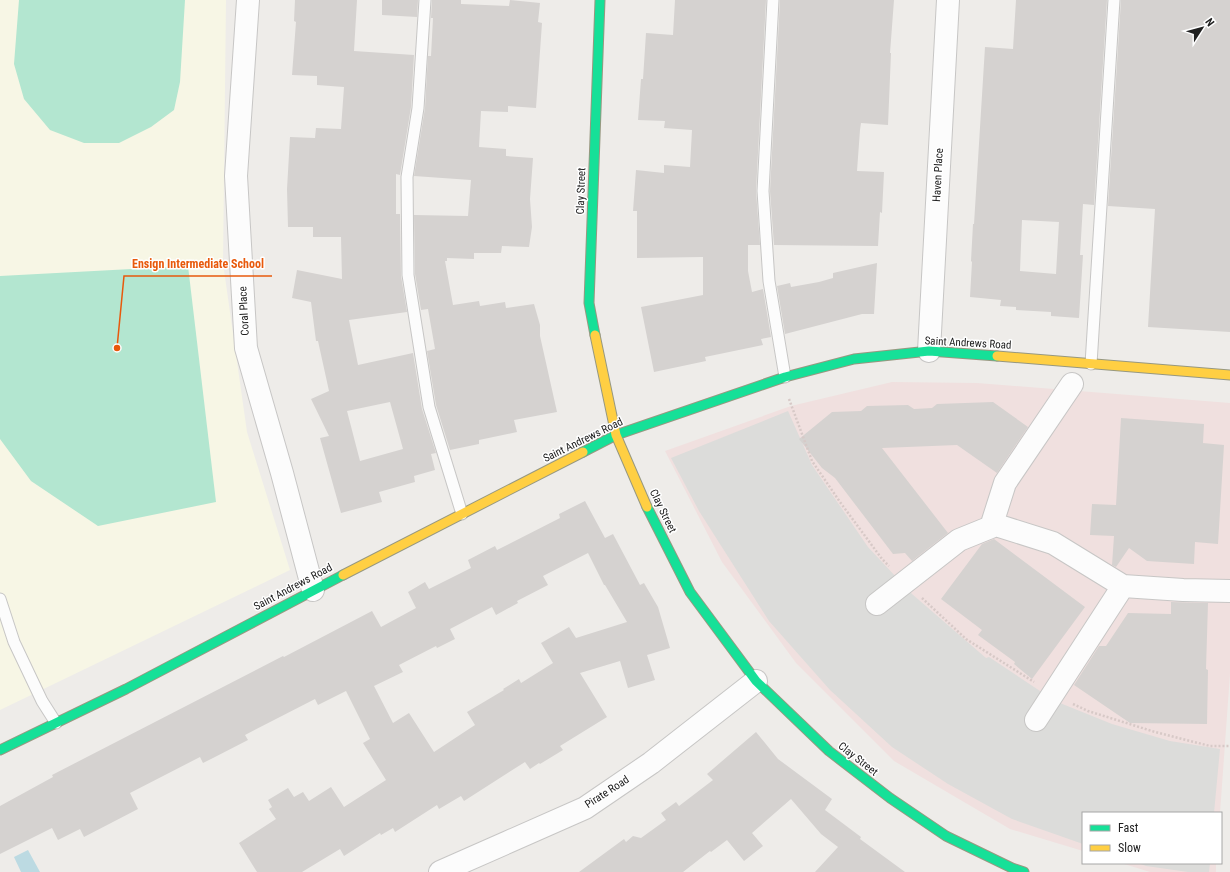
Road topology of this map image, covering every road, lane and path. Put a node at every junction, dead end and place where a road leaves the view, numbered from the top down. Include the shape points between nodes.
1 (248, 0) edge
2 (425, 0) edge
3 (600, 0) edge
4 (773, 0) edge
5 (948, 0) edge
6 (1114, 0) edge
7 (929, 351) junction
8 (1091, 364) junction
9 (1230, 375) edge
10 (785, 378) junction
11 (1072, 384) dead end
12 (788, 396) dead end
13 (616, 435) junction
14 (462, 514) junction
15 (992, 527) junction
16 (905, 582) junction
17 (1123, 586) junction
18 (313, 590) junction
19 (1230, 591) edge
20 (0, 598) edge
21 (877, 604) dead end
22 (756, 681) junction
23 (1053, 694) junction
24 (1036, 720) dead end
25 (56, 723) junction
26 (1230, 746) edge
27 (0, 750) edge
28 (1015, 871) edge
29 (440, 872) edge

1 - 18 street, Coral Place via 236,176 246,348
2 - 14 lane via 418,108 407,177 408,275 429,407
3 - 13 street, Clay Street via 589,303
4 - 10 lane via 763,191 768,280
5 - 7 street, Haven Place
6 - 8 lane
7 - 8 street, Saint Andrews Road
7 - 10 street, Saint Andrews Road via 854,359
8 - 9 street, Saint Andrews Road
10 - 13 street, Saint Andrews Road
11 - 15 street via 1005,482
12 - 16 path via 812,461 882,559
13 - 14 street, Saint Andrews Road
13 - 22 street, Clay Street via 644,502 690,592
14 - 18 street, Saint Andrews Road
15 - 16 street via 959,540
15 - 17 street via 996,525 1053,543
16 - 21 street
16 - 23 path via 966,640
17 - 19 street
17 - 23 street
18 - 25 street, Saint Andrews Road
20 - 25 lane via 14,642 42,701
22 - 28 street, Clay Street via 829,751 890,798 946,836
22 - 29 street, Pirate Road via 651,763 585,808
23 - 24 street
23 - 26 path via 1088,711 1155,732 1210,746
25 - 27 street, Saint Andrews Road

